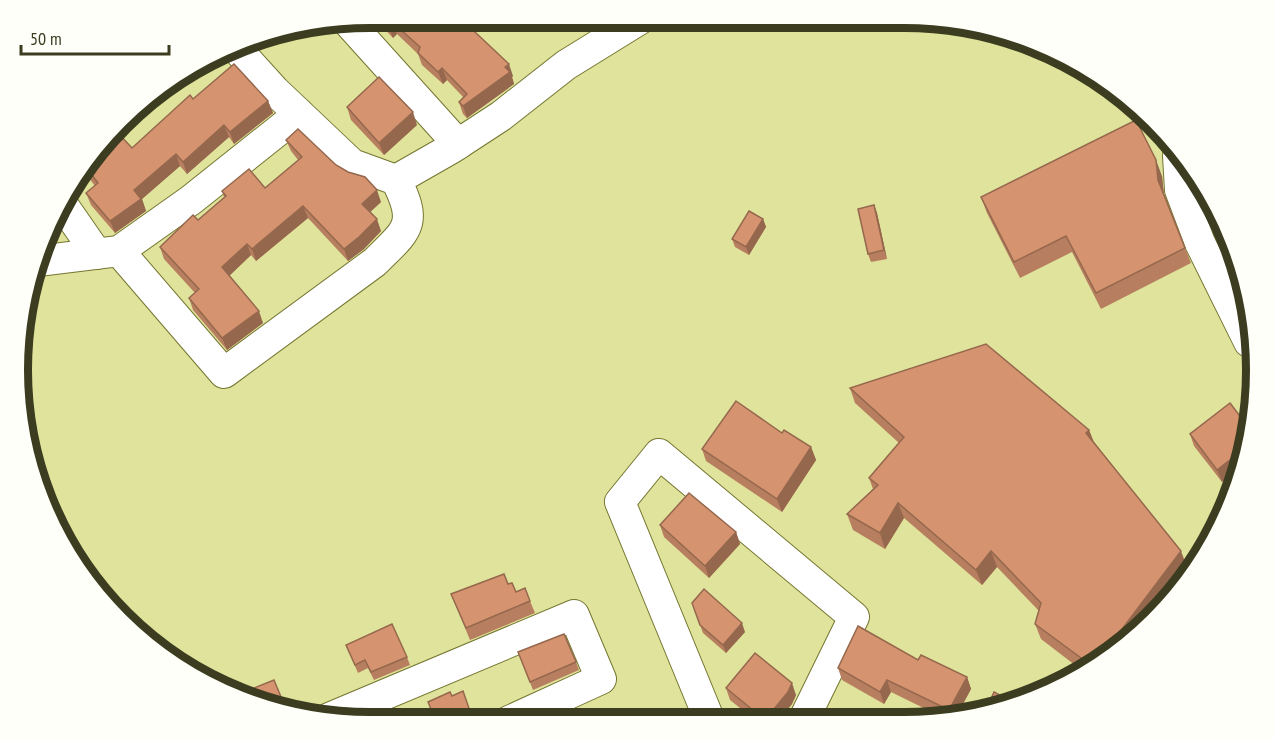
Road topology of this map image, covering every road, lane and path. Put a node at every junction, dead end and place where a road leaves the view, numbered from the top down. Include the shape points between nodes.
1 (626, 28) edge
2 (354, 29) edge
3 (241, 53) edge
4 (299, 114) junction
5 (458, 144) junction
6 (1178, 167) edge
7 (396, 180) junction
8 (68, 210) edge
9 (108, 252) junction
10 (47, 260) edge
11 (1244, 331) edge
12 (346, 711) edge
13 (529, 712) edge
14 (706, 712) edge
15 (807, 712) edge

1 - 5 street via 566,65
2 - 5 street
3 - 4 street
4 - 7 street via 352,164
4 - 9 street via 191,200
5 - 7 street
6 - 11 street via 1179,190 1200,243
7 - 9 street via 409,212 408,225 397,240 375,262 224,373
8 - 9 street
9 - 10 street
12 - 13 street via 574,615 601,679
14 - 15 street via 620,502 659,454 854,617

